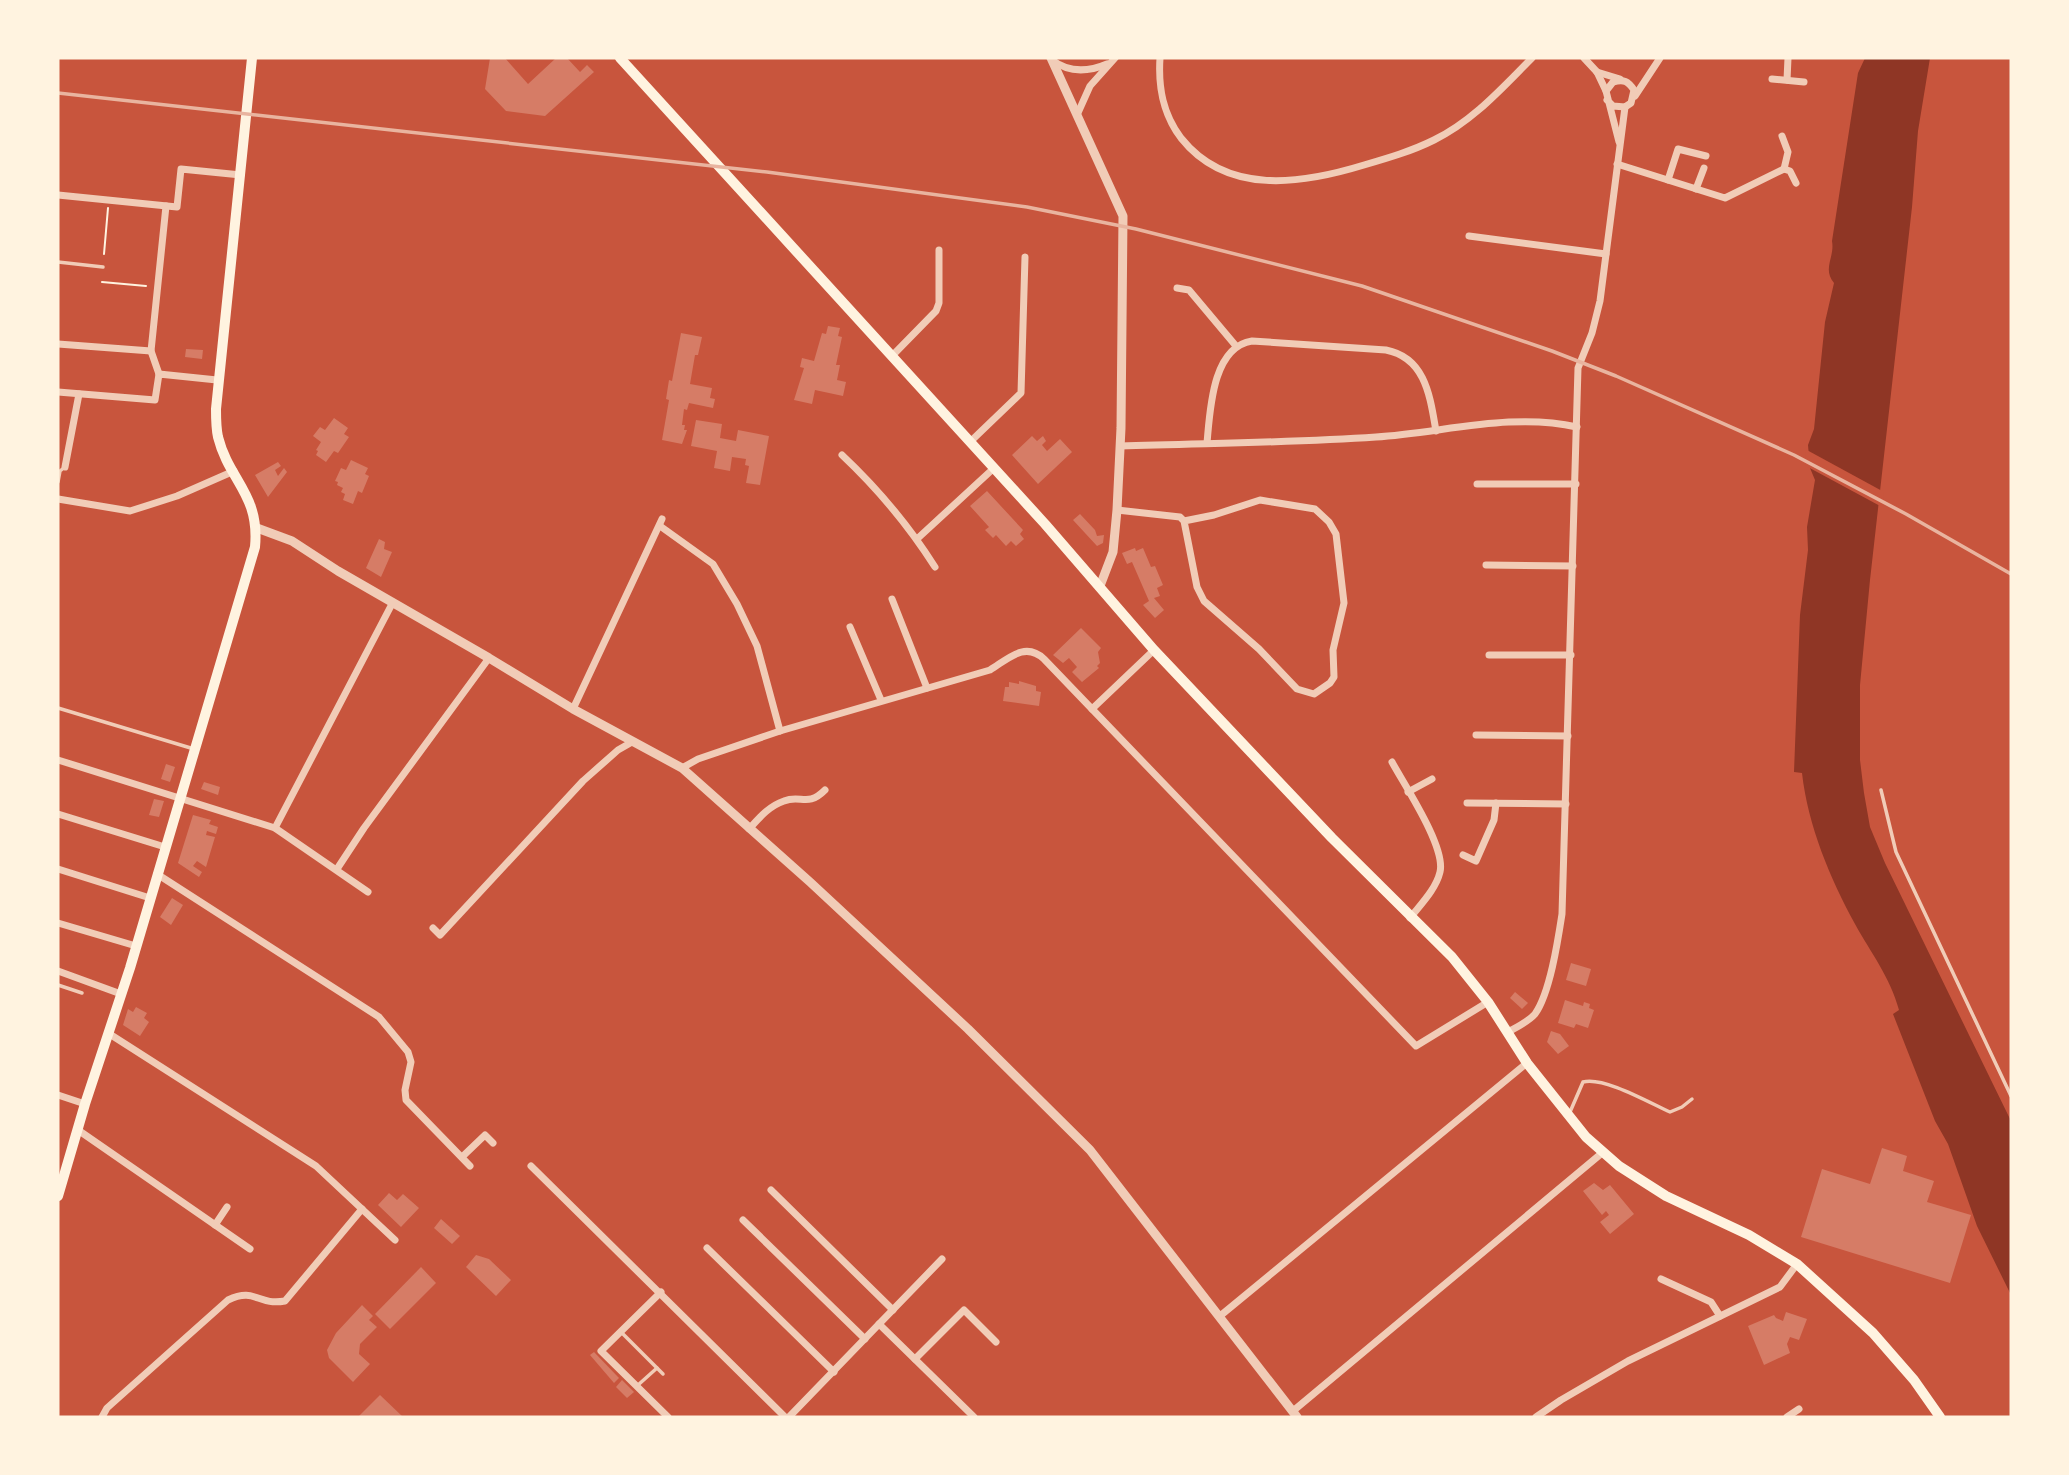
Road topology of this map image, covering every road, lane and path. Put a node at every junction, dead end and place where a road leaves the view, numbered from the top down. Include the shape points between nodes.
1 (252, 58) edge
2 (620, 58) edge
3 (1160, 58) edge
4 (1532, 58) edge
5 (1584, 58) edge
6 (1660, 58) edge
7 (1788, 58) edge
8 (1051, 59) edge
9 (1112, 60) edge
10 (1597, 72) junction
11 (1648, 75) junction
12 (1772, 79) dead end
13 (1787, 80) junction
14 (1625, 81) junction
15 (1804, 82) dead end
16 (1607, 95) junction
17 (1628, 105) junction
18 (1077, 115) junction
19 (1782, 136) dead end
20 (1619, 145) junction
21 (1706, 156) dead end
22 (1617, 164) junction
23 (1704, 168) dead end
24 (1784, 169) junction
25 (241, 175) junction
26 (1668, 180) junction
27 (1796, 183) dead end
28 (1696, 189) junction
29 (58, 195) edge
30 (108, 200) junction
31 (166, 206) junction
32 (1469, 236) dead end
33 (939, 250) dead end
34 (104, 254) dead end
35 (1606, 254) junction
36 (1025, 257) dead end
37 (58, 262) edge
38 (103, 267) dead end
39 (102, 282) dead end
40 (158, 287) junction
41 (1177, 288) dead end
42 (58, 344) edge
43 (1236, 346) junction
44 (151, 351) junction
45 (892, 356) junction
46 (159, 374) junction
47 (218, 380) junction
48 (58, 392) edge
49 (79, 394) junction
50 (1577, 427) junction
51 (1436, 431) junction
52 (970, 442) junction
53 (1207, 443) junction
54 (1120, 446) junction
55 (58, 450) edge
56 (68, 452) junction
57 (842, 456) dead end
58 (65, 467) joint
59 (994, 468) junction
60 (234, 471) junction
61 (58, 482) edge
62 (1477, 484) dead end
63 (1576, 484) junction
64 (58, 499) edge
65 (1117, 510) junction
66 (1184, 521) junction
67 (257, 528) junction
68 (917, 539) junction
69 (1486, 565) dead end
70 (1573, 566) junction
71 (935, 567) dead end
72 (1100, 586) junction
73 (892, 599) dead end
74 (393, 602) junction
75 (850, 627) dead end
76 (1154, 650) junction
77 (1489, 654) dead end
78 (1571, 655) junction
79 (489, 658) junction
80 (928, 688) junction
81 (881, 700) junction
82 (58, 708) edge
83 (572, 709) junction
84 (1091, 709) junction
85 (780, 731) junction
86 (1476, 735) dead end
87 (1568, 736) junction
88 (632, 742) junction
89 (194, 749) junction
90 (58, 760) edge
91 (1392, 762) dead end
92 (682, 768) junction
93 (1432, 779) dead end
94 (825, 790) dead end
95 (1881, 790) dead end
96 (1408, 792) junction
97 (179, 796) junction
98 (1468, 803) dead end
99 (1496, 803) junction
100 (1566, 804) junction
101 (58, 814) edge
102 (275, 828) junction
103 (749, 829) junction
104 (165, 847) junction
105 (1463, 855) dead end
106 (58, 869) edge
107 (337, 869) junction
108 (157, 874) junction
109 (368, 892) dead end
110 (150, 898) junction
111 (1410, 918) junction
112 (58, 923) edge
113 (433, 928) dead end
114 (136, 946) junction
115 (58, 973) edge
116 (58, 985) edge
117 (82, 993) dead end
118 (121, 994) junction
119 (1488, 1002) junction
120 (1508, 1032) junction
121 (108, 1033) junction
122 (1527, 1063) junction
123 (58, 1095) edge
124 (2011, 1096) edge
125 (1692, 1099) dead end
126 (85, 1104) junction
127 (1568, 1117) junction
128 (78, 1130) junction
129 (492, 1143) dead end
130 (1602, 1153) junction
131 (462, 1157) junction
132 (470, 1166) dead end
133 (531, 1166) dead end
134 (771, 1190) dead end
135 (58, 1196) edge
136 (227, 1208) dead end
137 (362, 1209) junction
138 (743, 1220) dead end
139 (215, 1225) junction
140 (395, 1240) dead end
141 (706, 1248) dead end
142 (250, 1249) dead end
143 (942, 1259) dead end
144 (1797, 1264) junction
145 (1661, 1279) dead end
146 (661, 1292) junction
147 (893, 1310) junction
148 (1220, 1316) junction
149 (1720, 1316) junction
150 (880, 1324) junction
151 (620, 1332) junction
152 (865, 1339) junction
153 (996, 1342) dead end
154 (915, 1359) junction
155 (657, 1368) junction
156 (834, 1372) junction
157 (663, 1374) dead end
158 (637, 1387) junction
159 (1799, 1409) dead end
160 (1295, 1414) edge
161 (102, 1417) edge
162 (668, 1417) edge
163 (787, 1417) edge
164 (974, 1417) edge
165 (1536, 1417) edge
166 (1787, 1417) edge
167 (1940, 1417) edge

1 - 25 main road
2 - 45 main road
3 - 4 street via 1166,112 1197,155 1252,180 1297,181 1389,158 1435,140 1471,116
5 - 10 street
6 - 11 street
7 - 13 street
8 - 9 street via 1062,68 1083,70
8 - 18 street
9 - 18 street via 1090,86
10 - 14 street
10 - 16 street
11 - 14 street
11 - 17 street
12 - 13 street
13 - 15 street
14 - 16 street via 1613,82
14 - 17 street via 1634,90
16 - 17 street via 1614,106
16 - 20 street
17 - 20 street
18 - 54 street via 1123,216
19 - 24 street via 1788,152
20 - 22 street
21 - 26 street via 1678,149
22 - 26 street
22 - 35 street
23 - 28 street
24 - 27 street
24 - 28 street via 1725,198
25 - 31 street via 181,169 177,207
25 - 47 main road
26 - 28 street
29 - 30 street
30 - 31 street
30 - 34 path
31 - 40 street
32 - 35 street
33 - 45 street via 936,311
35 - 50 street via 1597,316 1578,368
36 - 52 street via 1021,393
37 - 38 lane
39 - 40 path
40 - 44 street
41 - 43 street via 1189,290
42 - 44 street
43 - 51 street via 1252,341 1395,352 1420,372 1431,399
43 - 53 street via 1218,376
44 - 46 street
45 - 52 main road
46 - 47 street
46 - 49 street via 155,400
47 - 60 main road via 218,437
48 - 49 street
49 - 56 street
50 - 51 street via 1532,421
50 - 63 street
51 - 53 street
52 - 59 main road
53 - 54 street
54 - 65 street
55 - 56 street
56 - 58 street
57 - 68 street
58 - 61 lane
59 - 68 street
59 - 72 main road
60 - 64 street via 130,510
60 - 67 main road
62 - 63 street
63 - 70 street
65 - 66 street via 1175,515
65 - 72 street via 1114,552
66 - 66 street via 1270,500 1315,509 1329,522 1336,534 1344,603 1333,650 1334,677 1322,691 1314,694 1297,689 1204,601
67 - 74 street via 292,541
67 - 89 main road via 250,567
68 - 71 street
69 - 70 street
70 - 78 street
72 - 76 main road
73 - 80 street
74 - 79 street
74 - 102 street
75 - 81 street
76 - 84 street
76 - 111 main road
77 - 78 street
78 - 87 street
79 - 83 street
79 - 107 street
80 - 81 street
80 - 84 street via 990,670 1028,650 1037,652
81 - 85 street
82 - 89 lane
83 - 85 street via 661,522 713,564 737,604 757,646
83 - 88 street
84 - 119 street via 1416,1045
85 - 92 street
86 - 87 street
87 - 100 street
88 - 92 street
88 - 113 street via 583,781 440,934
89 - 97 main road
90 - 97 street
91 - 96 street
92 - 103 street
93 - 96 street
94 - 103 street via 817,799 787,799 772,806
95 - 124 lane via 1896,852
96 - 111 street via 1440,857 1440,872 1432,889
97 - 102 street
97 - 104 main road
98 - 99 street
99 - 100 street
99 - 105 street via 1494,820 1476,860
100 - 120 street via 1562,914 1555,954 1535,1013
101 - 104 street
102 - 107 street
103 - 148 street via 968,1029 1090,1150
104 - 108 main road
106 - 110 street
107 - 109 street
108 - 110 main road
108 - 131 street via 379,1017 408,1052 407,1100
110 - 114 main road
111 - 119 main road via 1452,957
112 - 114 street
114 - 118 main road
115 - 118 street
116 - 117 lane
118 - 121 main road
119 - 120 main road
120 - 122 main road
121 - 126 main road
121 - 137 street via 316,1166
122 - 127 main road
122 - 148 street
123 - 126 street
125 - 127 lane via 1670,1112 1590,1080 1583,1082
126 - 128 main road
127 - 130 main road
128 - 135 main road
128 - 139 street
129 - 131 street via 485,1135
130 - 144 main road via 1666,1196 1749,1235
130 - 160 street
131 - 132 street
133 - 146 street
134 - 147 street
136 - 139 street
137 - 140 street
137 - 161 street via 285,1301 265,1302 252,1294 229,1300
138 - 152 street
139 - 142 street
141 - 156 street
143 - 147 street
144 - 149 street via 1780,1287
144 - 167 main road via 1873,1333
145 - 149 street via 1711,1302
146 - 151 street
146 - 163 street
147 - 150 street
148 - 160 street
149 - 165 street via 1628,1361
150 - 152 street
150 - 154 street
151 - 155 lane
151 - 158 street via 601,1351
152 - 156 street
153 - 154 street via 964,1310
154 - 164 street
155 - 157 lane
155 - 158 lane
156 - 163 street
158 - 162 street
159 - 166 street

